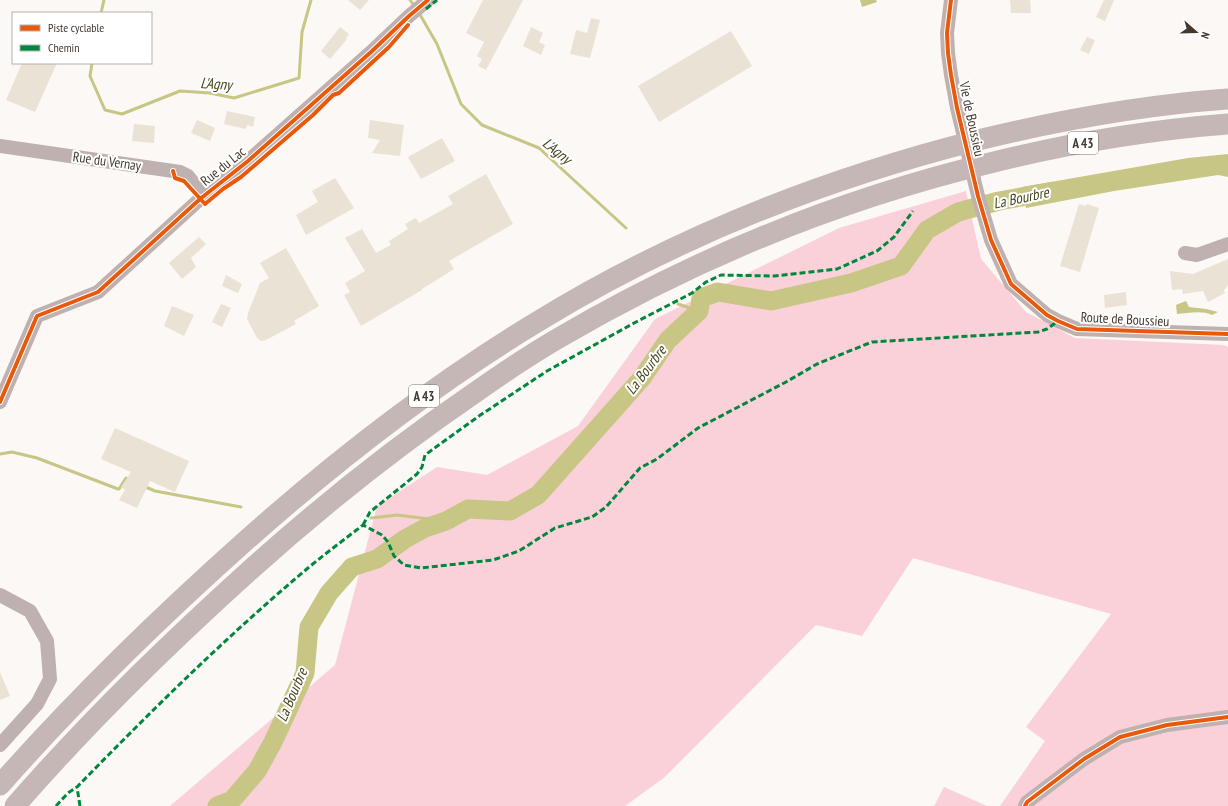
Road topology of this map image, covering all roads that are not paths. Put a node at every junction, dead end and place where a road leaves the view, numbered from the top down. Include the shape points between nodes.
1 (951, 0) edge
2 (428, 1) edge
3 (1228, 99) edge
4 (1228, 124) edge
5 (0, 146) edge
6 (204, 196) junction
7 (991, 240) joint
8 (1228, 244) edge
9 (1185, 253) dead end
10 (1228, 332) edge
11 (0, 402) edge
12 (0, 595) edge
13 (1228, 717) edge
14 (0, 745) edge
15 (0, 785) edge
16 (15, 806) edge
17 (1025, 806) edge

1 - 7 street, Vie de Boussieu via 947,33 948,53 957,108
2 - 6 street, Rue du Lac via 248,161
3 - 15 highway, A 43 via 1078,118 911,158 856,175 732,222 586,294 491,351 344,456 167,612
4 - 16 highway, A 43 via 1078,143 912,183 870,196 747,243 690,268 554,340 431,422 293,531 177,638 85,730
5 - 6 street, Rue du Vernay via 180,172 188,176
6 - 11 street, Rue du Lac via 98,292 37,316
7 - 10 street, Route de Boussieu via 1012,284 1058,322 1077,329
8 - 9 street via 1197,255
12 - 14 street via 30,611 47,641 50,679 37,704
13 - 17 street via 1167,725 1120,737 1084,759

